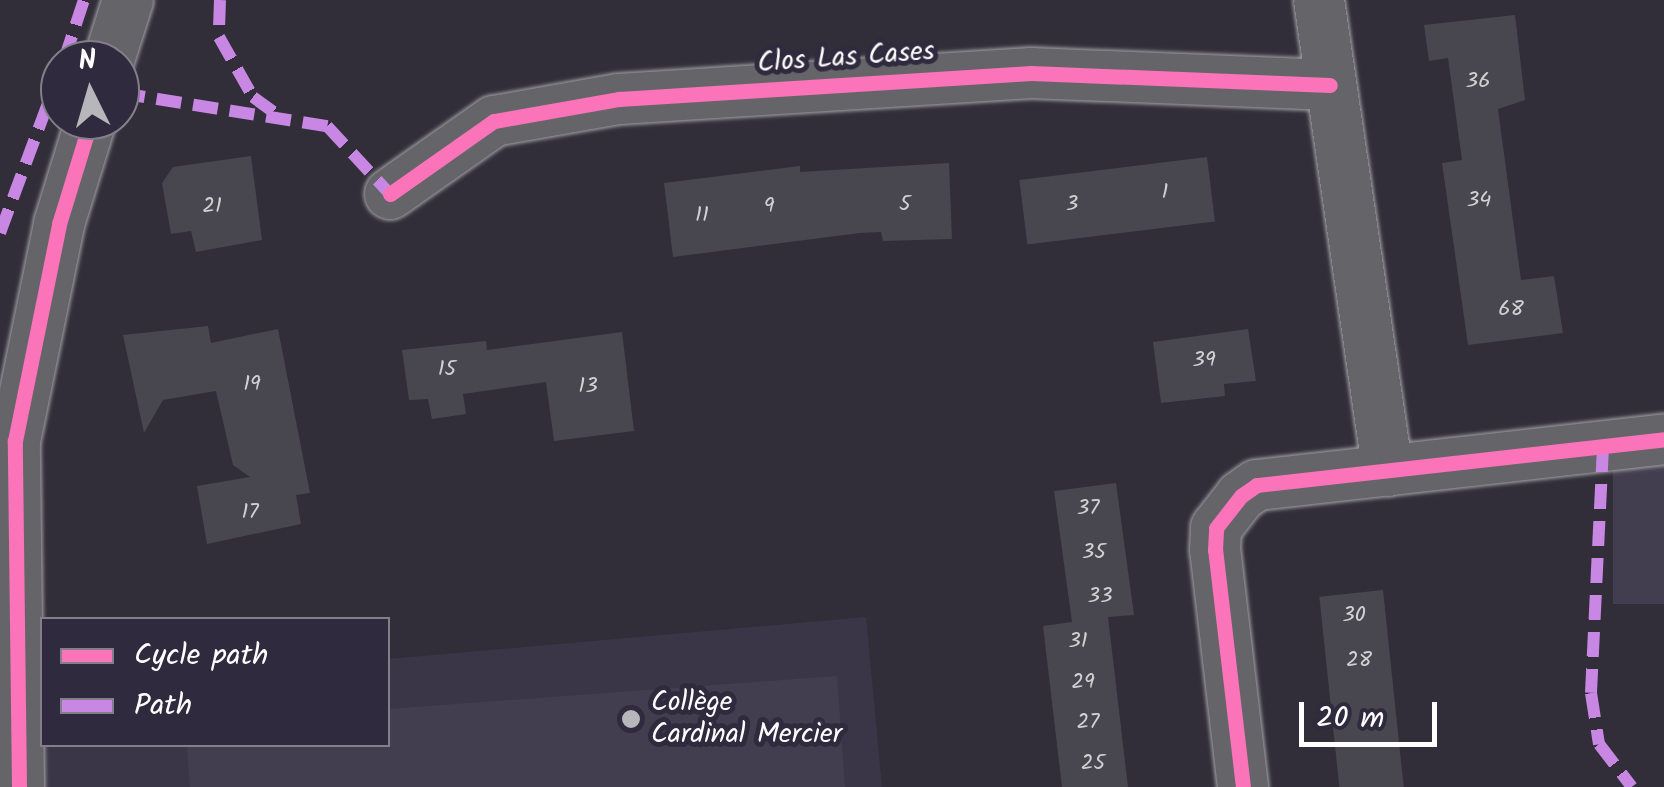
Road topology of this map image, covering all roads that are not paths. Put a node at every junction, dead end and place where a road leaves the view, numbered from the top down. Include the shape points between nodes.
1 (128, 0) edge
2 (1318, 0) edge
3 (115, 40) edge
4 (1330, 84) junction
5 (85, 140) edge
6 (390, 194) dead end
7 (1664, 439) edge
8 (1388, 470) junction
9 (19, 787) edge
10 (1243, 787) edge

1 - 3 street
2 - 4 street
4 - 6 street, Clos Las Cases via 1031,72 619,99 494,121
4 - 8 street
5 - 9 street via 60,224 15,441
7 - 8 street
8 - 10 street via 1257,485 1216,528

